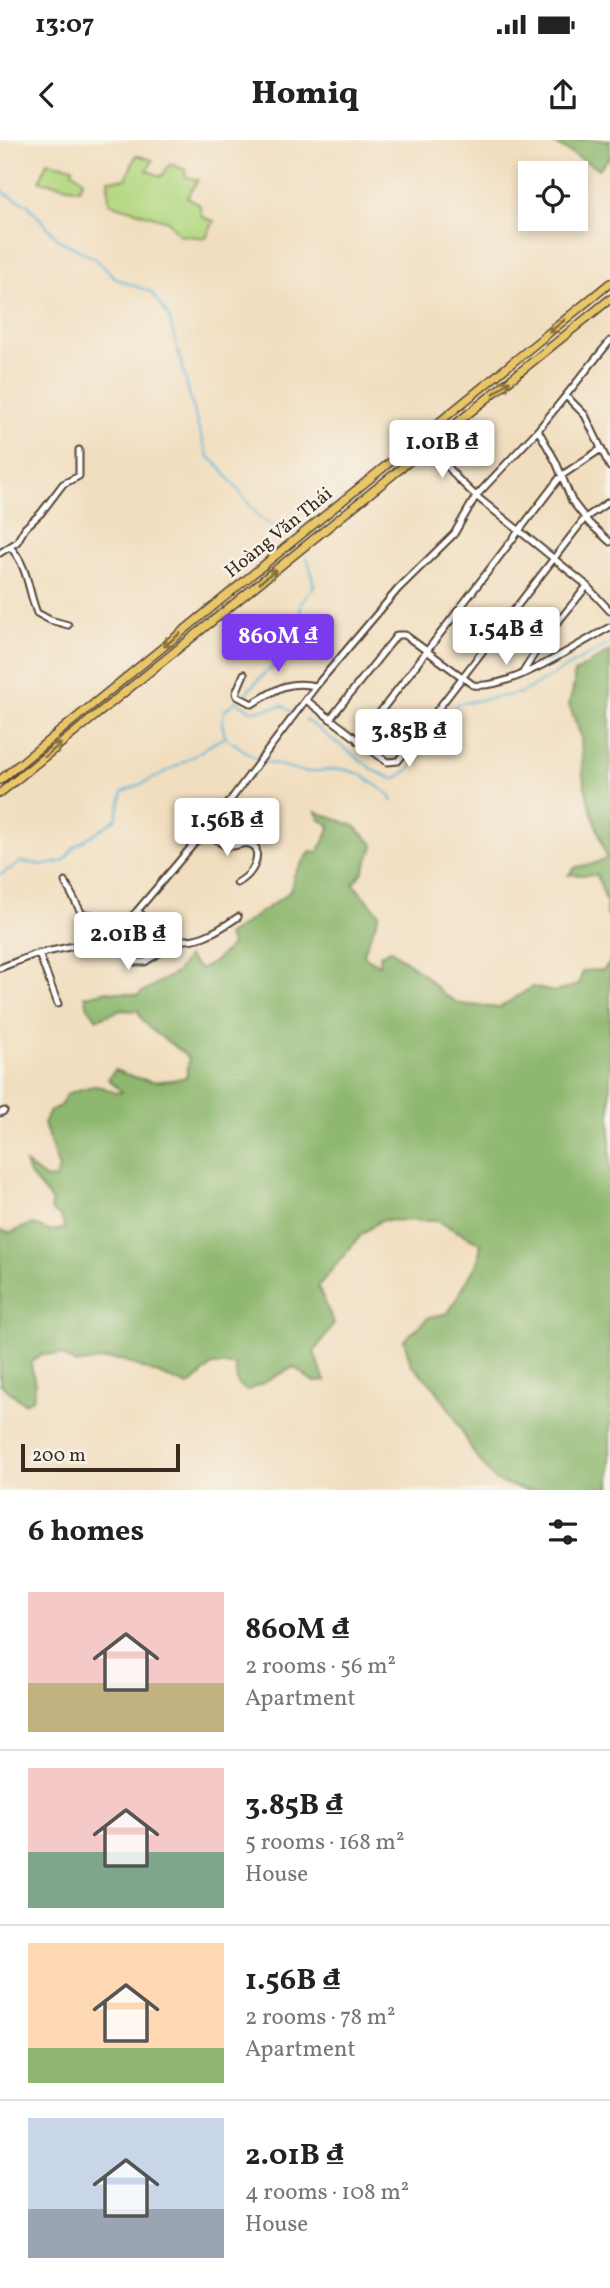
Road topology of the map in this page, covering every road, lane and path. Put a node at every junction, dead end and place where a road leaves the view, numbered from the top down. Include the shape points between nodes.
1 (610, 283) edge
2 (610, 299) edge
3 (610, 341) edge
4 (566, 396) junction
5 (538, 430) junction
6 (424, 436) junction
7 (432, 445) junction
8 (601, 449) junction
9 (79, 450) dead end
10 (610, 467) edge
11 (561, 476) junction
12 (476, 496) junction
13 (610, 501) edge
14 (585, 518) junction
15 (518, 531) junction
16 (610, 542) edge
17 (10, 547) junction
18 (0, 553) edge
19 (552, 559) junction
20 (586, 586) junction
21 (610, 611) edge
22 (68, 625) dead end
23 (610, 627) edge
24 (426, 651) junction
25 (244, 674) dead end
26 (522, 674) junction
27 (461, 677) junction
28 (316, 686) junction
29 (306, 700) junction
30 (330, 719) junction
31 (358, 741) junction
32 (0, 780) edge
33 (0, 793) edge
34 (206, 829) junction
35 (65, 882) dead end
36 (237, 883) dead end
37 (137, 911) junction
38 (238, 917) dead end
39 (111, 934) junction
40 (161, 953) dead end
41 (39, 954) junction
42 (0, 968) edge
43 (58, 1004) dead end

1 -> 6 main road, Hoàng Văn Thái
7 -> 2 main road, Hoàng Văn Thái
3 - 4 street
4 - 5 street
4 - 8 street via 585,415
5 - 11 street
5 - 12 street
6 - 7 main road
6 -> 32 main road, Hoàng Văn Thái
7 - 12 street
33 -> 7 main road, Hoàng Văn Thái
8 - 10 street
8 - 11 street
9 - 17 street via 79,476 63,484
11 - 14 street
11 - 15 street
12 - 15 street
12 - 28 street via 454,534 398,589
13 - 14 street
14 - 16 street
14 - 19 street
15 - 19 street
15 - 24 street
17 - 18 street
17 - 22 street via 24,569 37,613
19 - 20 street
19 - 27 street
20 - 21 street
20 - 26 street
23 - 26 street
24 - 27 street
24 - 30 street via 405,635 394,636
24 - 31 street
25 - 28 street via 236,693 252,704 280,687
26 - 27 street via 479,686
27 - 31 street via 398,761 387,762
28 - 29 street
29 - 30 street
29 - 34 street
30 - 31 street
34 - 36 street via 223,845 244,842 256,848 249,876
34 - 37 street
35 - 39 street via 82,914 99,915
37 - 38 street via 165,934 186,939 213,933
37 - 39 street
39 - 40 street via 135,961 145,962
39 - 41 street
41 - 42 street
41 - 43 street

